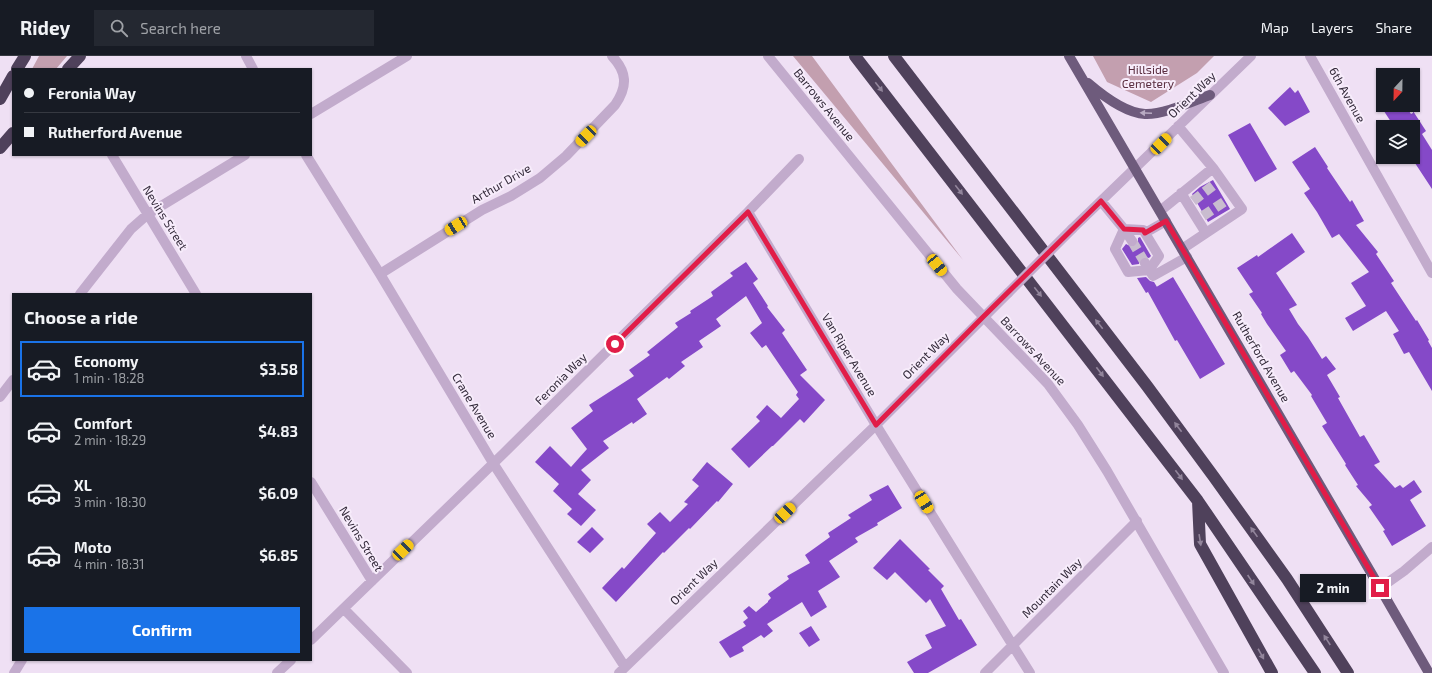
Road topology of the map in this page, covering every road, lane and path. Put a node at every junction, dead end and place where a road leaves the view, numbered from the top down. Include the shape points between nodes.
1 (25, 56) edge
2 (80, 56) edge
3 (246, 56) edge
4 (407, 56) edge
5 (612, 56) edge
6 (768, 56) edge
7 (855, 56) edge
8 (894, 56) edge
9 (1069, 56) edge
10 (1251, 56) edge
11 (1310, 56) edge
12 (18, 68) edge
13 (69, 68) edge
14 (252, 68) edge
15 (12, 78) edge
16 (1083, 79) junction
17 (1210, 95) junction
18 (0, 99) edge
19 (312, 113) edge
20 (1178, 126) junction
21 (12, 134) edge
22 (0, 148) edge
23 (113, 156) edge
24 (242, 156) edge
25 (307, 156) edge
26 (799, 159) dead end
27 (1213, 168) junction
28 (1135, 169) junction
29 (1181, 193) junction
30 (1233, 196) junction
31 (1101, 201) junction
32 (1224, 202) tunnel mouth
33 (1160, 210) junction
34 (748, 212) junction
35 (148, 214) junction
36 (1166, 221) junction
37 (1124, 229) junction
38 (1145, 233) junction
39 (1206, 233) junction
40 (1132, 241) tunnel mouth
41 (1185, 253) junction
42 (1147, 266) junction
43 (1432, 273) edge
44 (380, 274) junction
45 (81, 293) edge
46 (195, 293) edge
47 (983, 317) junction
48 (12, 381) edge
49 (0, 397) edge
50 (876, 425) junction
51 (493, 463) junction
52 (312, 484) edge
53 (1198, 501) junction
54 (1136, 521) junction
55 (1432, 547) edge
56 (372, 581) junction
57 (1380, 588) junction
58 (344, 609) junction
59 (312, 639) edge
60 (1013, 645) junction
61 (21, 661) edge
62 (290, 661) edge
63 (622, 670) edge
64 (14, 673) edge
65 (277, 673) edge
66 (407, 673) edge
67 (985, 673) edge
68 (1030, 673) edge
69 (1224, 673) edge
70 (1272, 673) edge
71 (1315, 673) edge
72 (1348, 673) edge
73 (1429, 673) edge

1 - 12 highway
2 - 13 highway
3 - 14 street
4 - 19 street
5 - 44 street, Arthur Drive via 623,74 622,95 566,156 540,178 482,210
6 - 47 street, Barrows Avenue via 957,289
7 -> 53 highway
72 -> 8 highway via 1287,580 1214,477
9 - 16 main road, Rutherford Avenue
10 - 17 street, Orient Way
11 - 43 street, 6th Avenue
15 - 18 highway
17 -> 16 main road via 1160,112 1144,114 1111,100
16 - 28 main road, Rutherford Avenue
17 - 20 street, Orient Way
20 - 27 street
20 - 28 street, Orient Way
21 - 22 highway
23 - 35 street, Nevins Street
24 - 35 street
25 - 44 street, Crane Avenue
26 - 34 street, Feronia Way
27 - 29 street
27 - 30 street via 1218,182
28 - 31 street, Orient Way
28 - 33 main road, Rutherford Avenue
29 - 33 street
29 - 39 street via 1191,203
30 - 32 street
30 - 39 street via 1242,209
31 - 37 street
31 - 47 street, Orient Way, bridge
33 - 36 main road, Rutherford Avenue
34 - 50 street, Van Riper Avenue
34 - 51 street, Feronia Way
35 - 45 street via 131,229
35 - 46 street, Nevins Street
36 - 38 street
36 - 41 main road, Rutherford Avenue
37 - 38 street via 1143,230
37 - 40 street
37 - 42 street via 1115,249 1128,272
38 - 42 street via 1159,256
39 - 41 street
41 - 42 street via 1153,276
41 - 57 main road, Rutherford Avenue
44 - 51 street, Crane Avenue
47 - 50 street, Orient Way
47 - 54 street, Barrows Avenue via 1048,384 1108,471
48 - 49 street
50 - 60 street, Van Riper Avenue
50 - 63 street, Orient Way
51 - 56 street, Feronia Way
51 - 63 street, Crane Avenue
52 - 56 street, Nevins Street
53 -> 70 highway via 1200,544
53 -> 71 highway
54 - 60 street, Mountain Way
54 - 69 street, Barrows Avenue
55 - 57 street
56 - 58 street, Nevins Street
57 - 73 main road, Rutherford Avenue
58 - 59 street
58 - 66 street
60 - 67 street, Mountain Way
60 - 68 street, Van Riper Avenue
61 - 64 street
62 - 65 street

